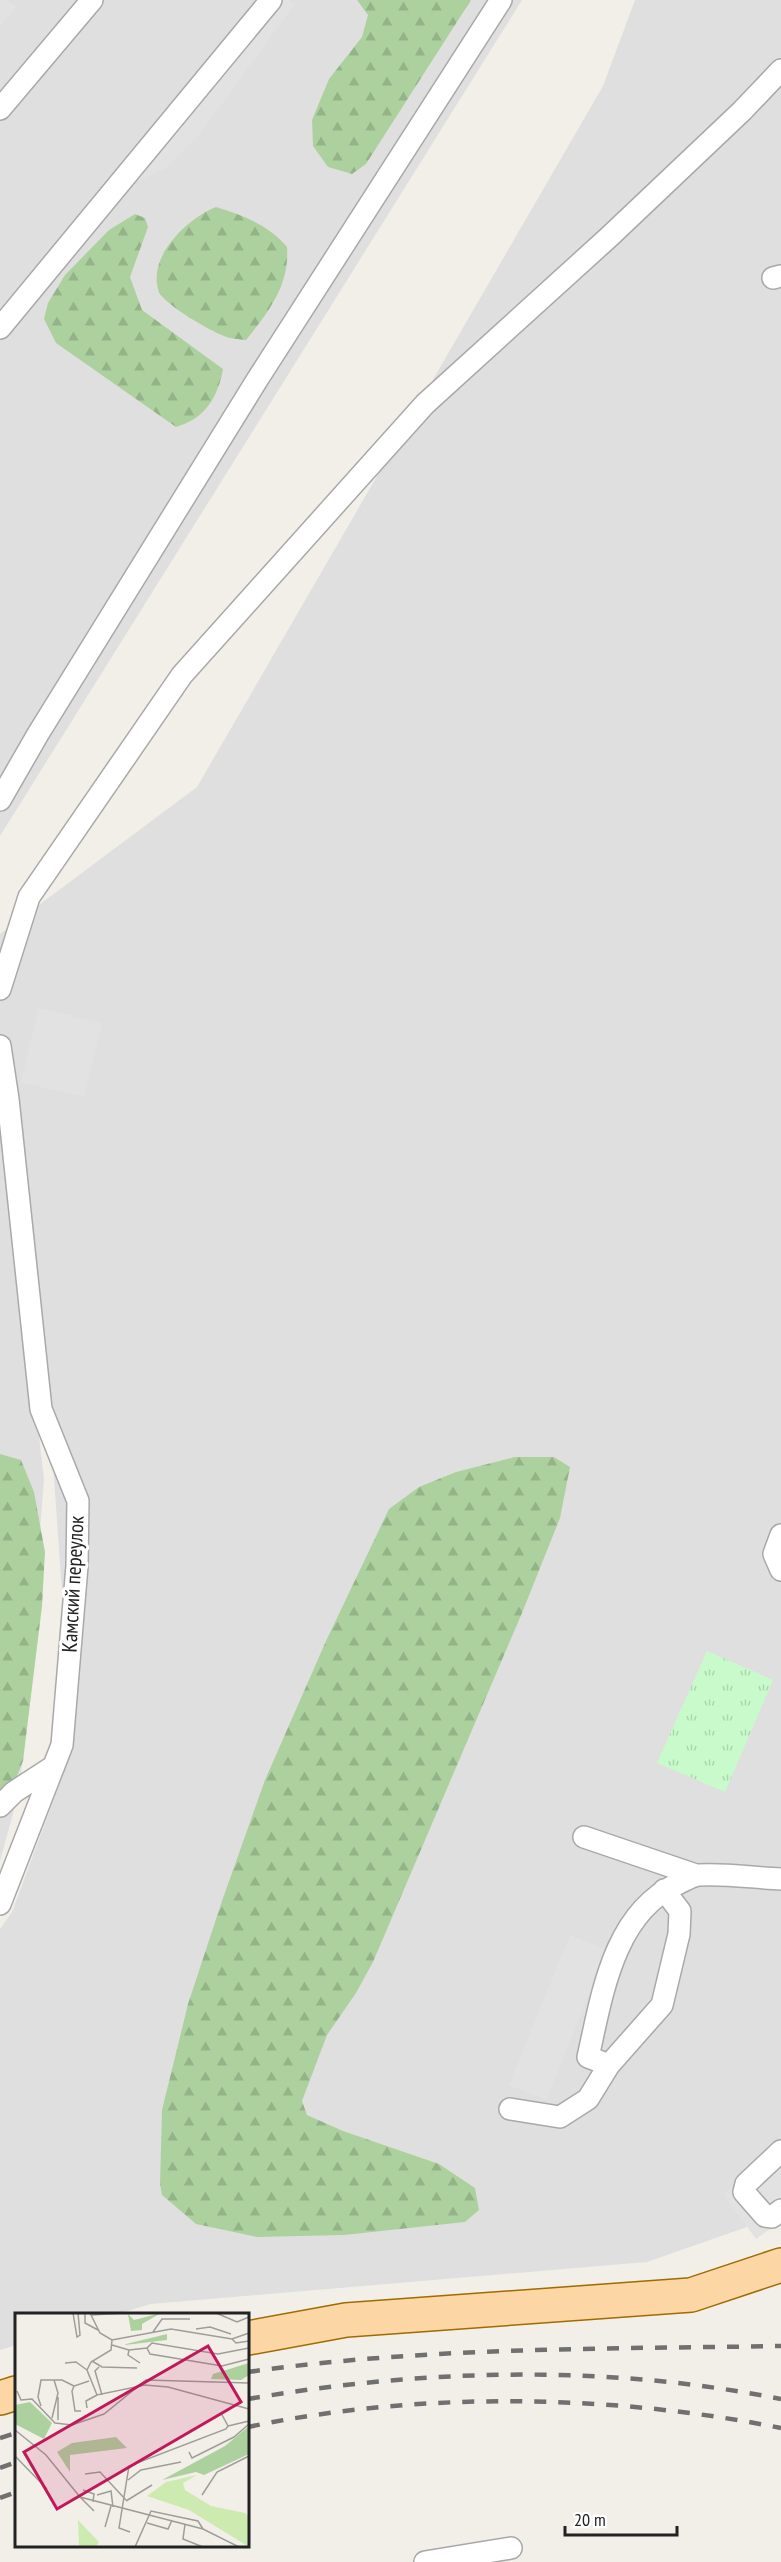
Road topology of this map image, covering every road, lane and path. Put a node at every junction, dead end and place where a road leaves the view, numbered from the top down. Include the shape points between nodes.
1 (92, 0) edge
2 (271, 0) edge
3 (501, 0) edge
4 (781, 70) edge
5 (0, 109) edge
6 (0, 328) edge
7 (0, 800) edge
8 (0, 989) edge
9 (0, 1046) edge
10 (781, 1535) edge
11 (781, 1570) edge
12 (54, 1766) junction
13 (0, 1806) edge
14 (584, 1837) dead end
15 (696, 1875) junction
16 (781, 1879) edge
17 (664, 1890) junction
18 (0, 1904) edge
19 (609, 2065) junction
20 (510, 2109) dead end
21 (781, 2151) edge
22 (781, 2210) edge
23 (781, 2265) edge
24 (249, 2338) edge
25 (15, 2393) edge
26 (0, 2398) edge
27 (511, 2548) dead end
28 (425, 2562) edge

1 - 5 lane
2 - 6 lane
3 - 7 lane via 257,380
4 - 8 lane via 609,237 425,404 182,675 29,897
9 - 12 lane, Камский переулок via 41,1409 78,1501 77,1566 62,1745
10 - 11 lane via 774,1554
12 - 13 lane
12 - 18 lane, Камский переулок
14 - 15 lane
15 - 16 lane
15 - 17 lane
17 - 19 lane via 680,1911 680,1934 662,2005
17 - 19 lane via 638,1915 606,1977 588,2057
19 - 20 lane via 588,2099 560,2117
21 - 22 lane via 746,2184 744,2192 765,2216 772,2217
23 - 24 main road via 691,2295 346,2320
25 - 26 main road
27 - 28 lane

